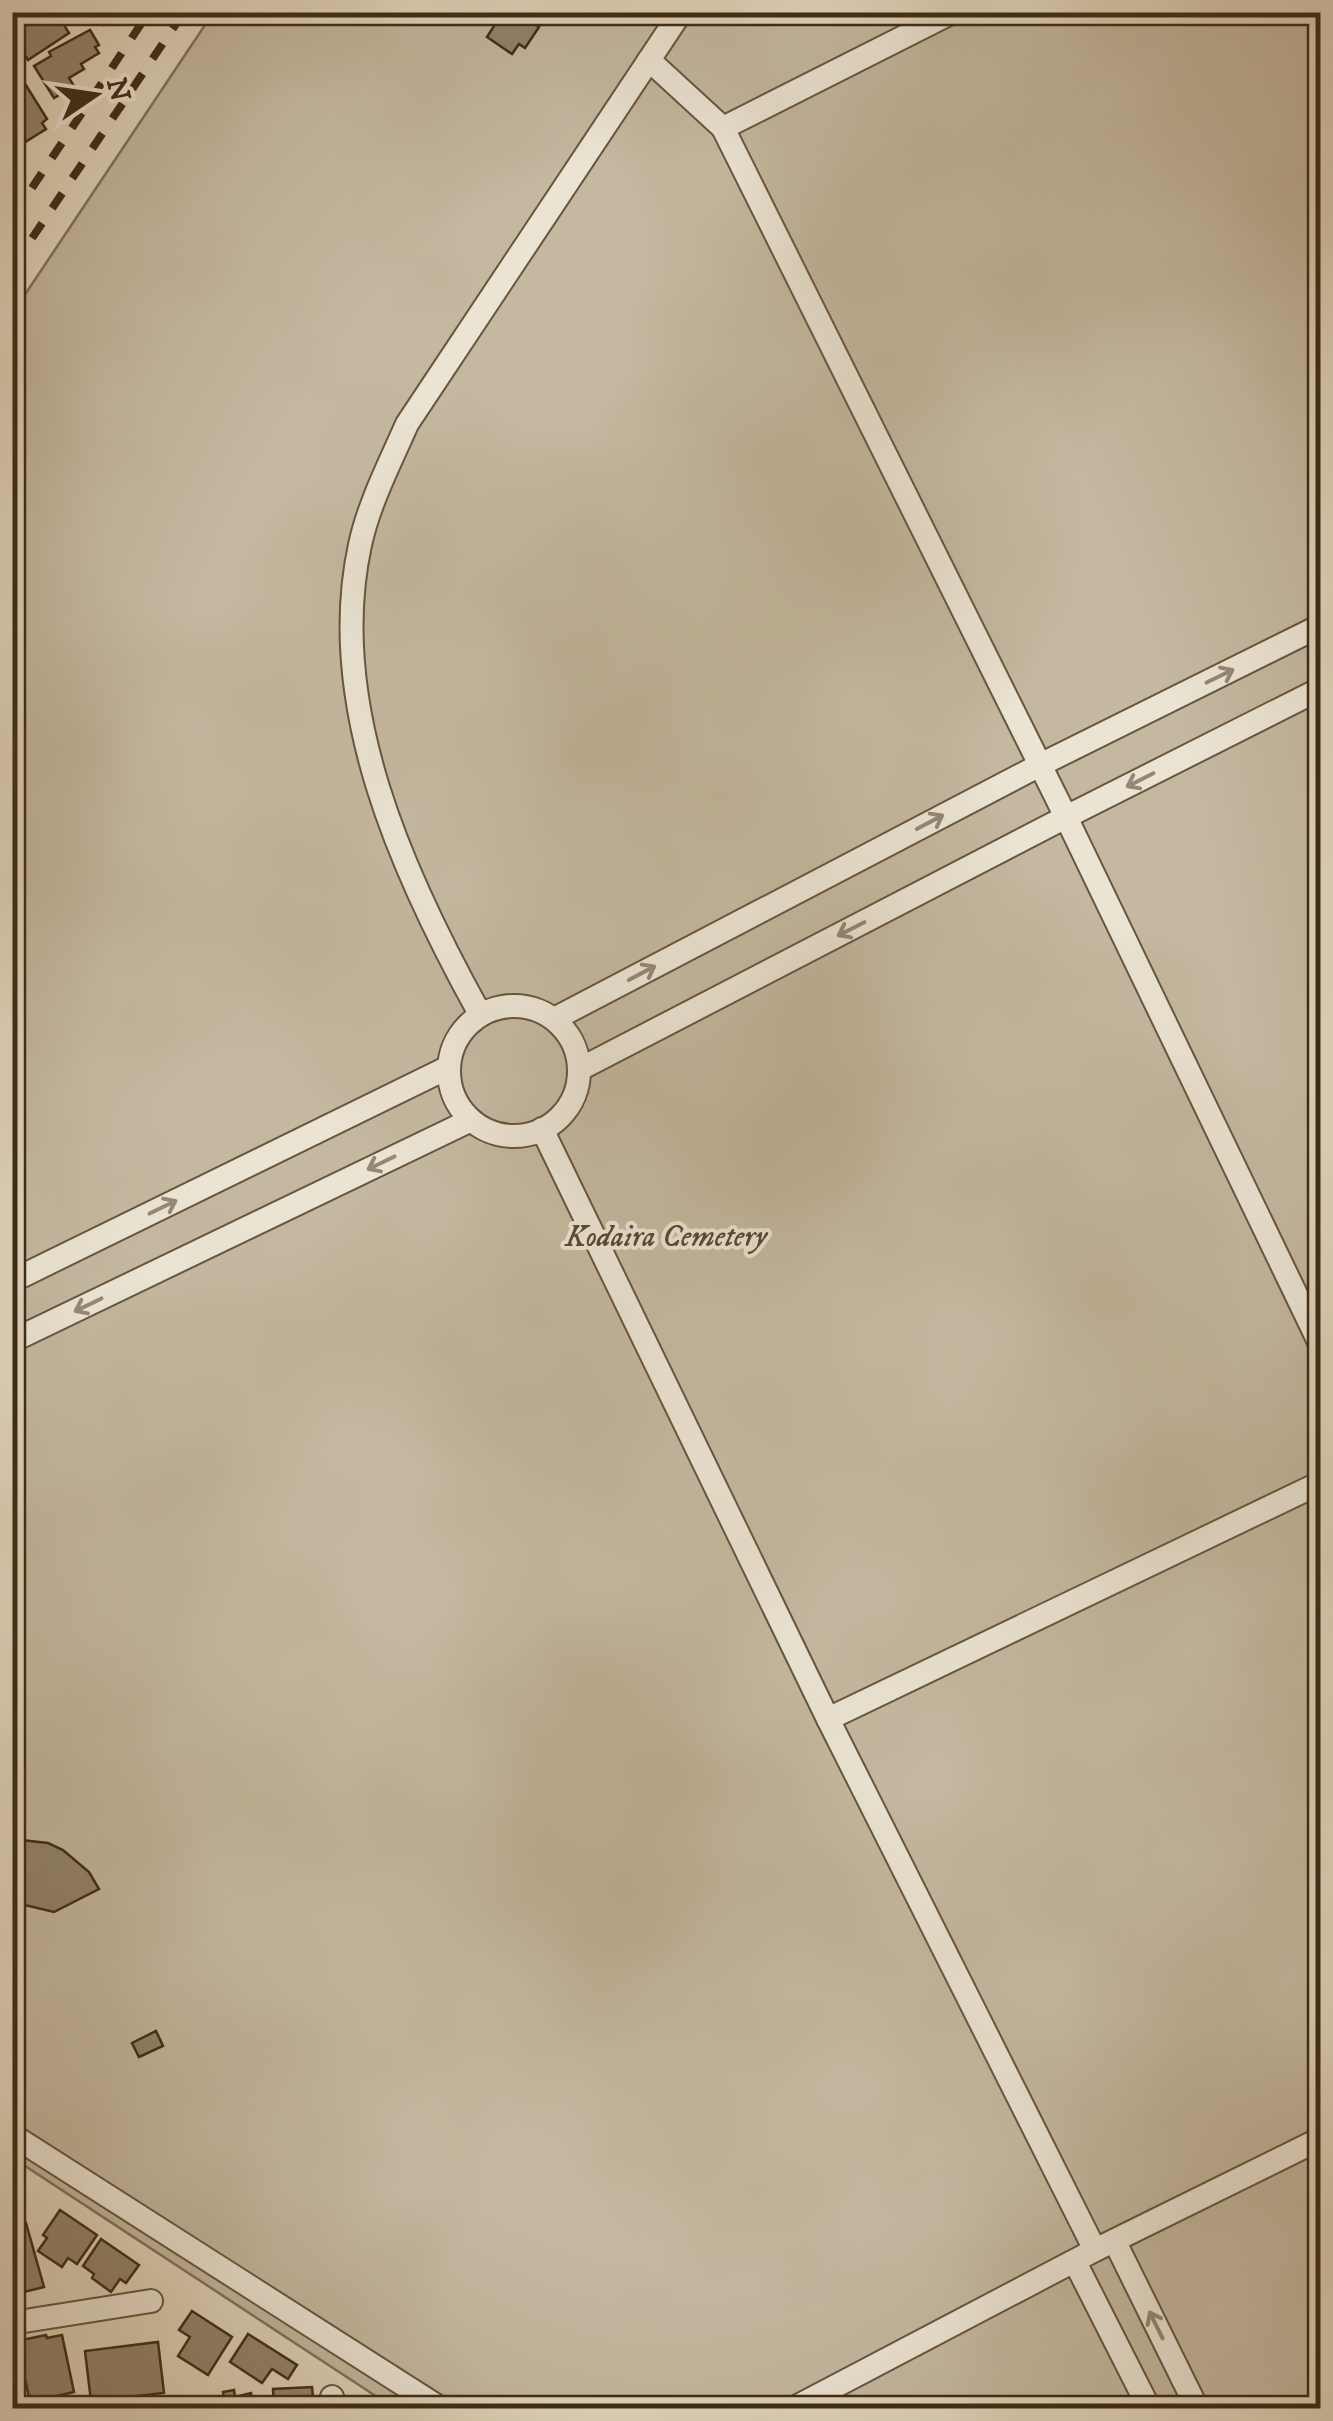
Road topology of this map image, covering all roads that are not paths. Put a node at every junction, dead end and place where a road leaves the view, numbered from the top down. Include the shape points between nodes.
1 (682, 12) edge
2 (953, 12) edge
3 (649, 60) junction
4 (723, 128) junction
5 (1320, 626) edge
6 (1320, 690) edge
7 (1040, 765) junction
8 (1066, 817) junction
9 (480, 1014) junction
10 (556, 1018) junction
11 (447, 1068) junction
12 (582, 1068) junction
13 (469, 1121) junction
14 (542, 1129) junction
15 (12, 1281) edge
16 (12, 1341) edge
17 (1320, 1344) edge
18 (1320, 1483) edge
19 (828, 1719) junction
20 (12, 2135) edge
21 (1320, 2139) edge
22 (1095, 2251) junction
23 (151, 2301) dead end
24 (12, 2323) edge
25 (440, 2408) edge
26 (794, 2408) edge
27 (1149, 2408) edge
28 (1197, 2408) edge

1 - 3 lane
2 - 4 lane
3 - 4 lane
3 - 9 lane via 408,424 360,542 352,640 374,775 418,895
4 - 7 lane
7 -> 5 lane
6 -> 8 lane
7 - 8 lane
10 -> 7 lane
8 -> 12 lane
8 - 17 lane
9 - 10 lane via 530,1006
9 - 11 lane via 458,1036
10 - 12 lane
11 - 13 lane via 453,1098
15 -> 11 lane
12 - 14 lane via 577,1098
13 - 14 lane via 494,1134
13 -> 16 lane
14 - 19 lane
18 - 19 lane
19 - 22 lane
20 - 25 lane
21 - 22 lane
22 - 26 lane
22 - 27 lane
28 -> 22 lane
23 - 24 lane

